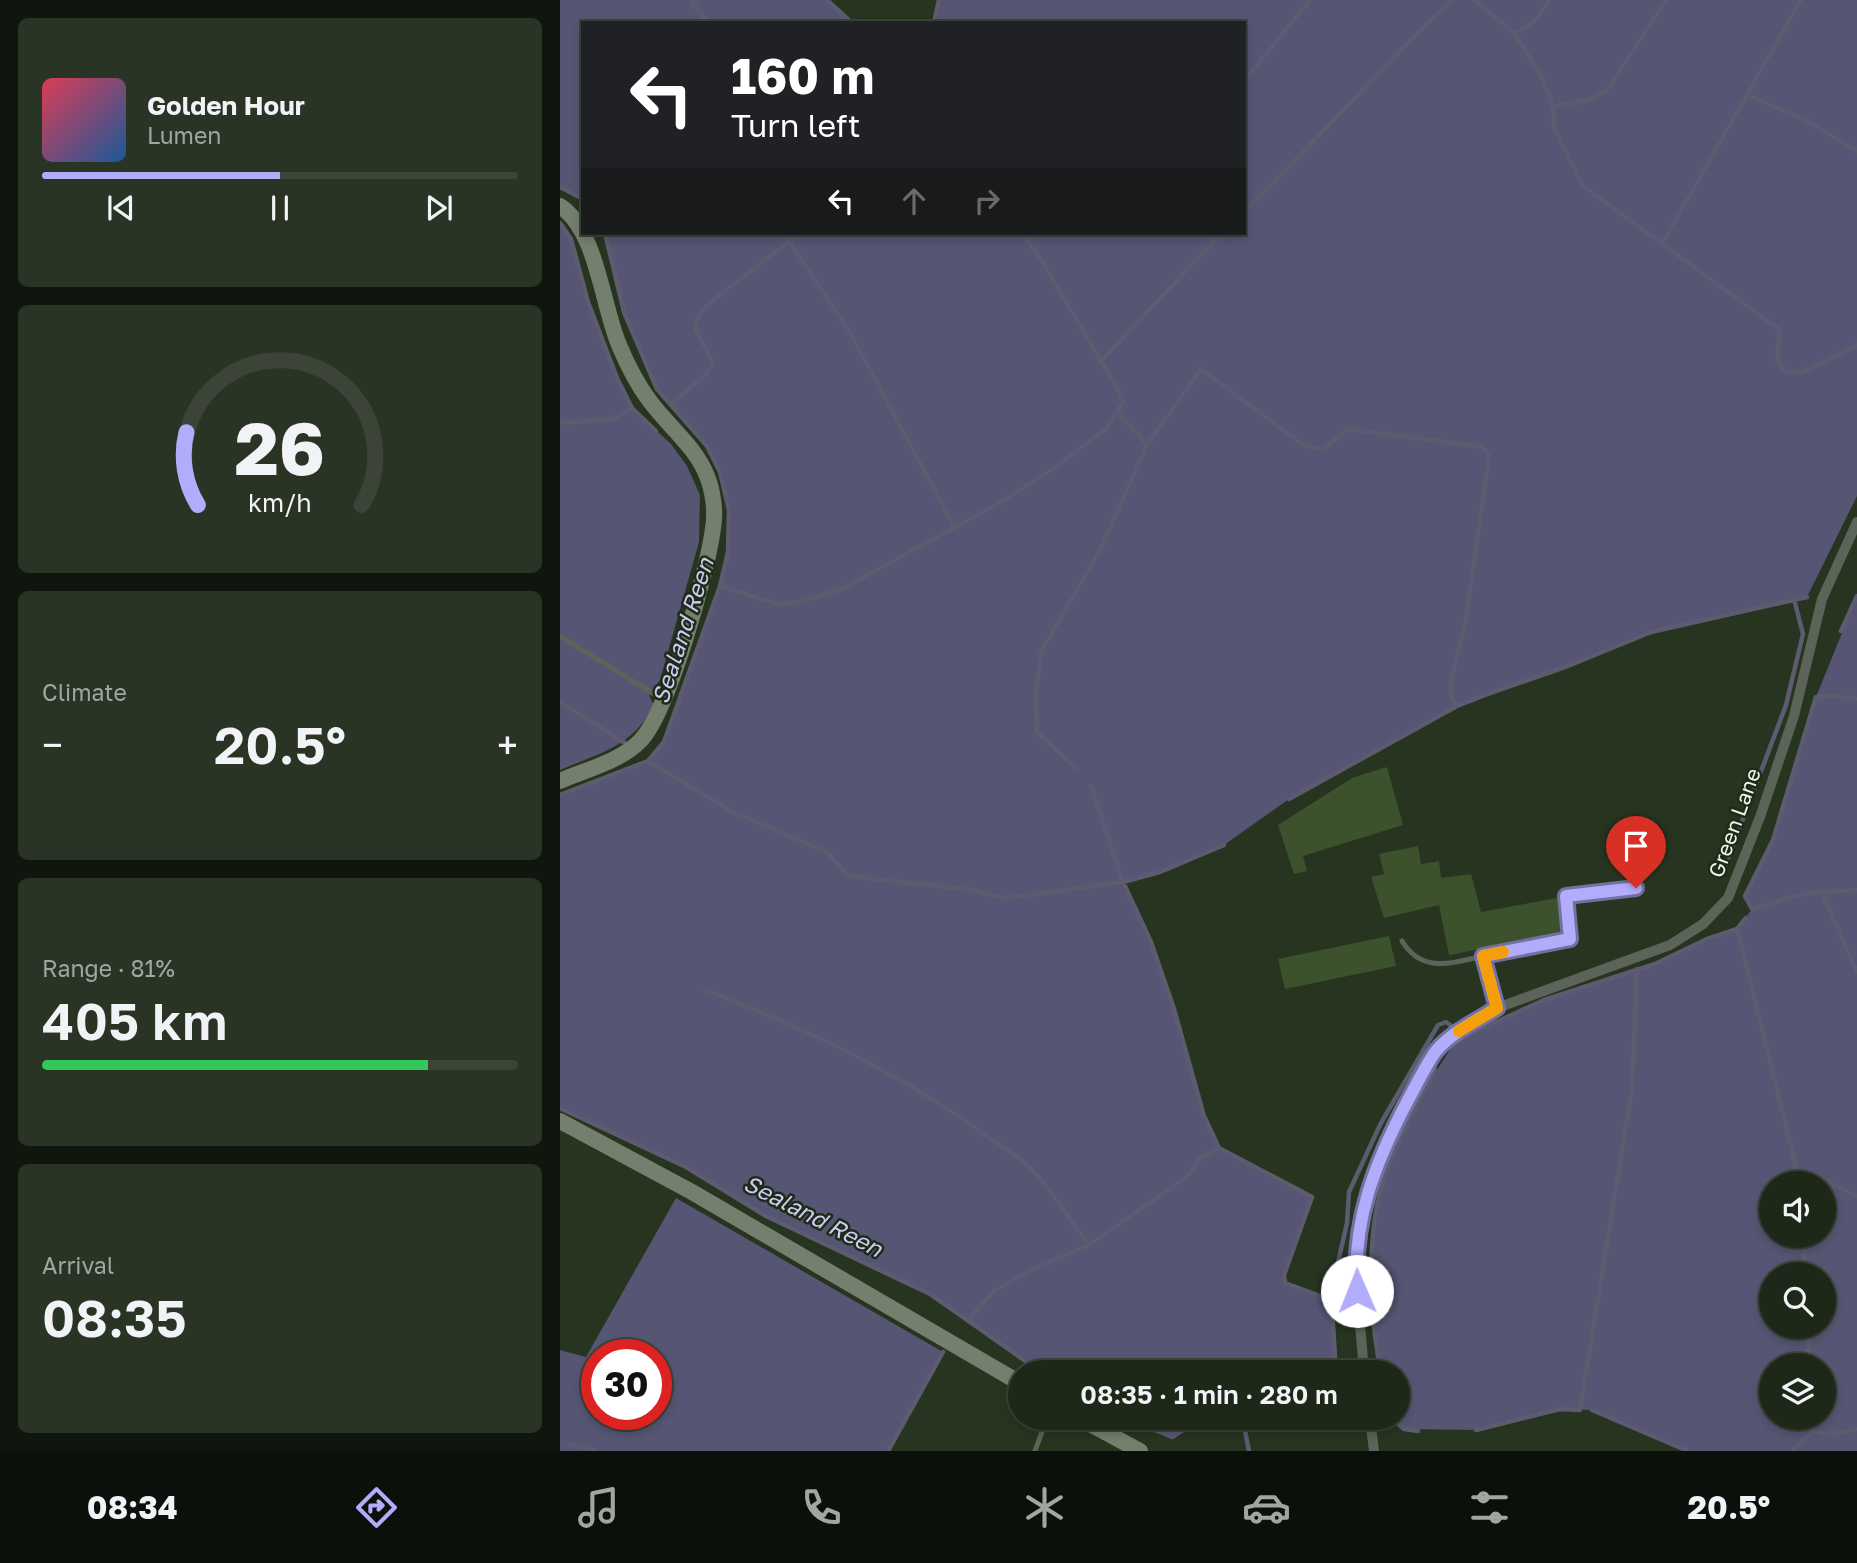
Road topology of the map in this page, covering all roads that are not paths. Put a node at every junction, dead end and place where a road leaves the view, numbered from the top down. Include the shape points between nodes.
1 (560, 206) edge
2 (581, 232) edge
3 (583, 235) edge
4 (1857, 522) edge
5 (560, 636) edge
6 (664, 700) junction
7 (560, 781) edge
8 (1636, 888) dead end
9 (1402, 941) dead end
10 (1483, 956) junction
11 (1497, 1008) junction
12 (560, 1121) edge
13 (1363, 1360) edge
14 (1008, 1376) edge
15 (1043, 1430) edge
16 (1101, 1430) edge
17 (1371, 1430) edge
18 (1035, 1451) edge
19 (1140, 1451) edge
20 (1374, 1451) edge

1 - 2 main road via 571,214
3 - 6 main road via 631,372 702,463 708,478 714,525 707,561
4 - 11 street, Green Lane via 1822,600 1794,716 1728,898 1703,924 1670,945
5 - 6 lane
6 - 7 main road via 639,743
8 - 10 lane via 1566,896 1570,939
9 - 10 lane via 1414,955 1434,965
10 - 11 lane
11 - 13 street, Green Lane via 1454,1034 1436,1052 1388,1139 1367,1189 1355,1265
12 - 14 main road
15 - 18 lane
16 - 19 main road
17 - 20 street

